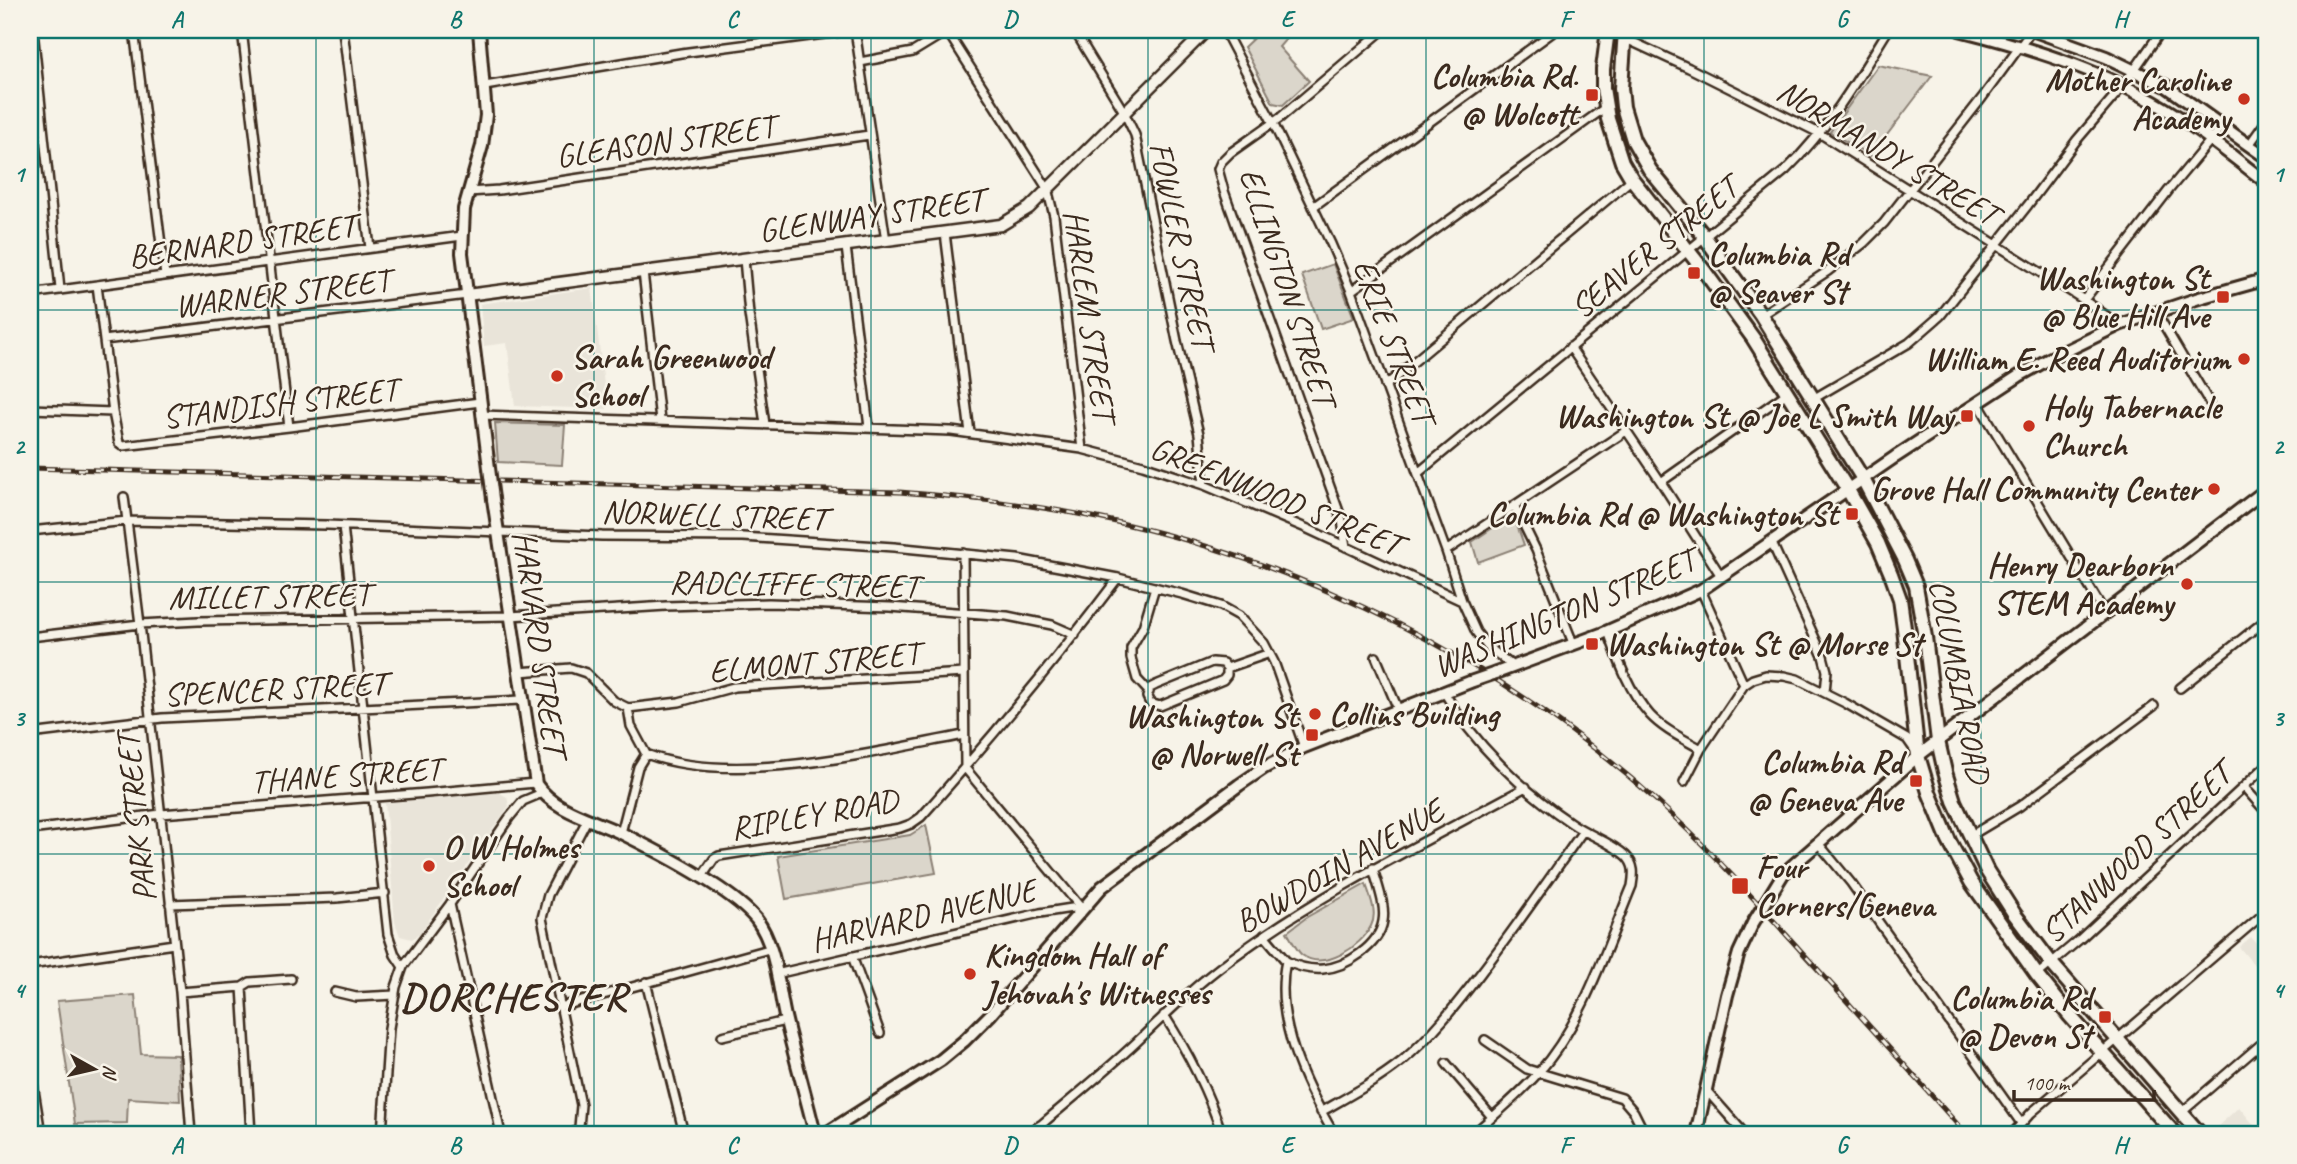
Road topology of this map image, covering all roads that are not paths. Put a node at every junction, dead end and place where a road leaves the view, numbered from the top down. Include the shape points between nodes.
1 (33, 30) edge
2 (134, 30) edge
3 (242, 30) edge
4 (343, 30) edge
5 (479, 30) edge
6 (855, 30) edge
7 (948, 30) edge
8 (1074, 30) edge
9 (1207, 30) edge
10 (1224, 30) edge
11 (1383, 30) edge
12 (1556, 30) edge
13 (1608, 30) edge
14 (1888, 30) edge
15 (1959, 30) edge
16 (2032, 30) edge
17 (2162, 30) edge
18 (1624, 34) edge
19 (2020, 46) junction
20 (860, 62) junction
21 (2134, 69) junction
22 (485, 86) junction
23 (2123, 86) junction
24 (1606, 107) junction
25 (1124, 112) junction
26 (2267, 120) edge
27 (1273, 123) junction
28 (2223, 125) junction
29 (1819, 133) junction
30 (869, 135) junction
31 (2211, 140) junction
32 (2249, 145) junction
33 (2267, 158) edge
34 (1632, 179) junction
35 (2267, 183) edge
36 (1047, 188) junction
37 (1911, 191) junction
38 (468, 192) junction
39 (1313, 207) junction
40 (945, 233) junction
41 (461, 236) junction
42 (1704, 236) junction
43 (886, 241) junction
44 (1996, 245) junction
45 (846, 247) junction
46 (370, 248) junction
47 (1688, 251) junction
48 (744, 259) junction
49 (270, 263) junction
50 (643, 272) junction
51 (165, 276) junction
52 (2267, 279) edge
53 (97, 285) junction
54 (61, 289) junction
55 (1351, 291) junction
56 (30, 294) edge
57 (467, 295) junction
58 (2084, 300) junction
59 (2156, 312) junction
60 (1761, 314) junction
61 (276, 318) junction
62 (2119, 325) junction
63 (104, 340) junction
64 (1570, 347) junction
65 (1385, 386) junction
66 (1787, 393) junction
67 (1813, 399) junction
68 (480, 402) junction
69 (1978, 402) junction
70 (2209, 402) dead end
71 (30, 409) edge
72 (113, 412) junction
73 (481, 415) junction
74 (660, 420) junction
75 (765, 424) junction
76 (289, 427) junction
77 (869, 427) junction
78 (1626, 431) junction
79 (970, 433) junction
80 (1082, 449) junction
81 (1418, 473) junction
82 (1863, 479) junction
83 (1661, 482) junction
84 (1204, 485) junction
85 (2267, 489) edge
86 (1848, 490) junction
87 (124, 496) dead end
88 (1515, 507) junction
89 (127, 521) junction
90 (343, 526) junction
91 (30, 531) edge
92 (498, 531) junction
93 (1771, 541) junction
94 (1346, 547) junction
95 (1446, 551) junction
96 (963, 554) junction
97 (1721, 576) junction
98 (1118, 578) junction
99 (1155, 587) junction
100 (1701, 590) junction
101 (1462, 601) junction
102 (963, 612) junction
103 (2105, 613) junction
104 (510, 616) junction
105 (355, 618) junction
106 (2267, 619) edge
107 (140, 624) junction
108 (1608, 631) junction
109 (1075, 635) junction
110 (30, 636) edge
111 (1573, 643) junction
112 (1270, 653) junction
113 (1376, 657) dead end
114 (1514, 667) junction
115 (1227, 668) junction
116 (519, 672) junction
117 (964, 673) junction
118 (1744, 685) junction
119 (2180, 688) dead end
120 (1149, 692) junction
121 (1444, 692) junction
122 (1825, 692) junction
123 (523, 700) junction
124 (2154, 706) dead end
125 (364, 708) junction
126 (628, 708) junction
127 (1398, 709) junction
128 (150, 719) junction
129 (30, 734) edge
130 (964, 734) junction
131 (1938, 741) junction
132 (1304, 747) junction
133 (1701, 749) junction
134 (646, 754) junction
135 (1918, 756) junction
136 (2267, 765) edge
137 (965, 768) junction
138 (1684, 782) dead end
139 (535, 783) junction
140 (1526, 787) junction
141 (2244, 788) junction
142 (542, 793) junction
143 (375, 797) junction
144 (2267, 813) edge
145 (161, 814) junction
146 (588, 818) junction
147 (30, 830) edge
148 (1583, 831) junction
149 (621, 833) junction
150 (1969, 836) junction
151 (1818, 843) junction
152 (1373, 868) junction
153 (701, 878) junction
154 (385, 893) junction
155 (170, 904) junction
156 (450, 904) junction
157 (1082, 909) junction
158 (2267, 911) edge
159 (1264, 935) junction
160 (174, 944) junction
161 (769, 949) junction
162 (852, 956) junction
163 (1286, 961) junction
164 (2052, 964) junction
165 (30, 965) edge
166 (403, 967) junction
167 (776, 974) junction
168 (2037, 975) junction
169 (291, 979) dead end
170 (646, 982) junction
171 (242, 987) junction
172 (180, 992) junction
173 (335, 992) dead end
174 (394, 995) junction
175 (560, 1007) junction
176 (1164, 1015) junction
177 (785, 1021) junction
178 (880, 1033) dead end
179 (722, 1036) dead end
180 (2119, 1039) junction
181 (2267, 1039) edge
182 (1485, 1040) dead end
183 (2102, 1052) junction
184 (1446, 1063) dead end
185 (30, 1065) edge
186 (1540, 1072) junction
187 (1705, 1090) junction
188 (2182, 1111) junction
189 (1321, 1112) junction
190 (1492, 1118) junction
191 (2021, 1123) junction
192 (1698, 1133) edge
193 (41, 1134) edge
194 (191, 1134) edge
195 (251, 1134) edge
196 (382, 1134) edge
197 (501, 1134) edge
198 (574, 1134) edge
199 (684, 1134) edge
200 (815, 1134) edge
201 (825, 1134) edge
202 (1026, 1134) edge
203 (1222, 1134) edge
204 (1334, 1134) edge
205 (1473, 1134) edge
206 (1645, 1134) edge
207 (1745, 1134) edge
208 (2012, 1134) edge
209 (2175, 1134) edge
210 (2200, 1134) edge

1 - 54 street
2 - 51 street
3 - 49 street
4 - 46 street
5 - 22 main road, HARVARD STREET
6 - 20 street
6 - 22 street
7 - 20 street via 913,52
7 - 36 street, HARLEM STREET
8 - 25 street, FOWLER STREET
9 - 25 street, GLENWAY STREET
10 - 27 street, ERIE STREET
11 - 27 street, ELLINGTON STREET
12 - 39 street
13 - 24 main road, COLUMBIA ROAD via 1603,69
14 - 29 street, SEAVER STREET
15 - 19 main road
16 - 19 street
16 - 21 main road
17 - 21 street
18 - 29 street, NORMANDY STREET
18 - 42 main road, COLUMBIA ROAD via 1622,97 1633,140 1650,170
19 - 23 main road
19 - 37 street
20 - 30 street
21 - 23 street
21 - 28 main road
22 - 38 main road, HARVARD STREET via 482,146
23 - 31 main road
23 - 44 street
24 - 34 main road, COLUMBIA ROAD via 1622,162
24 - 55 street
25 - 36 street, GLENWAY STREET
25 - 84 street, FOWLER STREET via 1135,135 1199,435
26 - 32 street
27 - 39 street, ERIE STREET
27 - 94 street, ELLINGTON STREET via 1230,153 1218,169 1342,520
28 - 31 street
28 - 32 main road
29 - 37 street, NORMANDY STREET
29 - 42 street, SEAVER STREET via 1786,170
30 - 38 street, GLEASON STREET
30 - 43 street
31 - 35 main road
31 - 58 street
32 - 33 main road
34 - 47 main road, COLUMBIA ROAD
34 - 65 street
36 - 40 street, GLENWAY STREET via 1029,208 1000,225
36 - 80 street, HARLEM STREET
37 - 44 street, NORMANDY STREET
37 - 60 street via 1864,243
38 - 41 main road, HARVARD STREET
39 - 55 street, ERIE STREET
40 - 43 street, GLENWAY STREET
40 - 79 street
41 - 46 street, BERNARD STREET
41 - 57 main road, HARVARD STREET
42 - 47 street, SEAVER STREET
42 - 60 main road, COLUMBIA ROAD
43 - 45 street, GLENWAY STREET
44 - 58 street, NORMANDY STREET
44 - 67 street via 1926,330
45 - 48 street, GLENWAY STREET
45 - 77 street
46 - 49 street, BERNARD STREET
47 - 64 street, SEAVER STREET
47 - 66 main road, COLUMBIA ROAD via 1737,315
48 - 50 street, GLENWAY STREET
48 - 75 street
49 - 51 street, BERNARD STREET
49 - 61 street
50 - 57 street, GLENWAY STREET
50 - 74 street
51 - 53 street, BERNARD STREET
52 - 59 main road, WASHINGTON STREET
53 - 54 street, BERNARD STREET
53 - 63 street
54 - 56 street, BERNARD STREET
55 - 65 street, ERIE STREET
57 - 61 street, WARNER STREET
57 - 68 main road, HARVARD STREET
58 - 62 street, NORMANDY STREET
59 - 62 main road, WASHINGTON STREET
59 - 70 street
60 - 67 main road, COLUMBIA ROAD
61 - 63 street, WARNER STREET
61 - 76 street
62 - 69 main road, WASHINGTON STREET via 2049,359
63 - 72 street
64 - 78 street
64 - 81 street, SEAVER STREET
65 - 81 street, ERIE STREET
66 - 83 street
66 - 86 main road, COLUMBIA ROAD
67 - 82 main road, COLUMBIA ROAD
68 - 73 main road, HARVARD STREET
68 - 76 street, STANDISH STREET
69 - 82 main road, WASHINGTON STREET
69 - 103 street
71 - 72 street
72 - 76 street, STANDISH STREET via 119,443 129,447
73 - 74 street, GREENWOOD STREET
73 - 92 main road, HARVARD STREET, bridge
74 - 75 street, GREENWOOD STREET
75 - 77 street, GREENWOOD STREET
77 - 79 street, GREENWOOD STREET
78 - 83 street
78 - 88 street
79 - 80 street, GREENWOOD STREET
80 - 84 street, GREENWOOD STREET
81 - 95 street, ERIE STREET
82 - 86 main road, WASHINGTON STREET
82 - 131 main road, COLUMBIA ROAD via 1916,586
83 - 97 street
84 - 94 street, GREENWOOD STREET
85 - 103 main road
86 - 93 main road, WASHINGTON STREET
86 - 135 main road, COLUMBIA ROAD via 1878,543 1900,599
87 - 89 street, PARK STREET
88 - 95 street
88 - 111 street
89 - 90 street, NORWELL STREET
89 - 91 street, NORWELL STREET
89 - 107 street, PARK STREET
90 - 92 street, NORWELL STREET
90 - 105 street
92 - 96 street, NORWELL STREET via 743,537
92 - 104 main road, HARVARD STREET
93 - 97 main road, WASHINGTON STREET
93 - 122 street via 1823,656
94 - 101 street, GREENWOOD STREET
95 - 101 street, ERIE STREET
96 - 98 street, NORWELL STREET
96 - 102 street
97 - 100 main road, WASHINGTON STREET
98 - 99 street, NORWELL STREET
98 - 109 street, RIPLEY ROAD
99 - 112 street, NORWELL STREET via 1221,606 1252,628
99 - 120 street via 1131,648 1137,679
100 - 108 main road, WASHINGTON STREET
100 - 118 street
101 - 114 street, ERIE STREET via 1487,646
102 - 104 street, RADCLIFFE STREET via 758,603
102 - 109 street, RADCLIFFE STREET via 1039,622
102 - 117 street
103 - 131 main road
104 - 105 street, MILLET STREET
104 - 116 main road, HARVARD STREET
105 - 107 street, MILLET STREET
105 - 125 street
106 - 119 street
107 - 110 street, MILLET STREET
107 - 128 street, PARK STREET
108 - 111 main road, WASHINGTON STREET
108 - 133 street via 1628,683 1651,717
109 - 137 street, RIPLEY ROAD
111 - 114 main road, WASHINGTON STREET
112 - 115 street
112 - 132 street, NORWELL STREET
113 - 127 street
114 - 121 main road, WASHINGTON STREET, bridge
115 - 120 street via 1212,662
115 - 120 street via 1223,680 1160,706 1150,703
116 - 123 main road, HARVARD STREET
116 - 126 street via 579,669
117 - 126 street, ELMONT STREET via 734,687 679,702
117 - 130 street
118 - 122 street via 1766,675 1784,676
118 - 133 street
121 - 127 main road, WASHINGTON STREET
121 - 140 street via 1480,744
122 - 135 street via 1907,739
123 - 125 street, SPENCER STREET
123 - 139 main road, HARVARD STREET
124 - 150 street via 2020,806
125 - 128 street, SPENCER STREET
125 - 143 street
126 - 134 street via 631,726
127 - 132 main road, WASHINGTON STREET
128 - 129 street, SPENCER STREET
128 - 145 street, PARK STREET
130 - 134 street via 774,766 702,765
130 - 137 street
131 - 135 main road
131 - 150 main road, COLUMBIA ROAD
132 - 157 main road, WASHINGTON STREET via 1264,768 1121,871
133 - 138 street
134 - 149 street via 638,766
135 - 151 main road
135 - 168 main road, COLUMBIA ROAD via 1928,792 1970,882
136 - 141 street, STANWOOD STREET
137 - 153 street, RIPLEY ROAD via 911,824 719,856
137 - 157 street
139 - 142 main road, HARVARD STREET
139 - 143 street, THANE STREET
140 - 148 street
140 - 152 street, BOWDOIN AVENUE
141 - 144 street
141 - 164 street, STANWOOD STREET
142 - 146 main road, HARVARD STREET via 558,806
142 - 156 street via 523,801
143 - 145 street, THANE STREET
143 - 154 street
145 - 147 street, THANE STREET
145 - 155 street, PARK STREET
146 - 149 main road, HARVARD STREET
146 - 175 street via 543,908 543,929
148 - 186 street via 1626,856 1634,871 1632,886 1592,983
148 - 189 street via 1513,931 1439,1024 1405,1059
149 - 153 main road, HARVARD STREET
150 - 164 main road, COLUMBIA ROAD via 2015,915
151 - 187 main road via 1783,874 1745,937
151 - 191 street
152 - 159 street, BOWDOIN AVENUE
152 - 163 street via 1384,914 1376,939 1363,951 1325,969 1307,969
153 - 161 main road, HARVARD STREET via 748,911
154 - 155 street
154 - 166 street via 388,934
155 - 160 street, PARK STREET
156 - 166 street
156 - 197 street
157 - 162 street, HARVARD AVENUE via 1040,913
157 - 201 main road, WASHINGTON STREET via 964,1041
158 - 180 street
159 - 163 street
159 - 176 street, BOWDOIN AVENUE
160 - 165 street
160 - 172 street, PARK STREET
161 - 167 main road, HARVARD STREET
161 - 170 street
162 - 167 street, HARVARD AVENUE
162 - 178 street
163 - 189 street via 1282,979 1287,1020 1305,1081
164 - 168 street, STANWOOD STREET
164 - 180 main road, COLUMBIA ROAD
166 - 174 street
167 - 177 main road, HARVARD STREET
168 - 183 main road, COLUMBIA ROAD
169 - 171 street via 250,982
170 - 175 street
170 - 199 street
171 - 172 street
171 - 195 street
172 - 194 street, PARK STREET
173 - 174 street via 356,997
174 - 196 street
175 - 198 street via 581,1105
176 - 202 street, BOWDOIN AVENUE
176 - 203 street via 1186,1049
177 - 179 street
177 - 200 main road, HARVARD STREET
180 - 183 street
180 - 188 main road, COLUMBIA ROAD
181 - 188 street
182 - 186 street via 1527,1069
183 - 191 street
183 - 209 main road, COLUMBIA ROAD
184 - 190 street
185 - 193 street
186 - 190 street
186 - 206 street via 1622,1098
187 - 192 main road
187 - 207 street
188 - 210 main road, COLUMBIA ROAD
189 - 204 street
190 - 205 street
191 - 208 street

